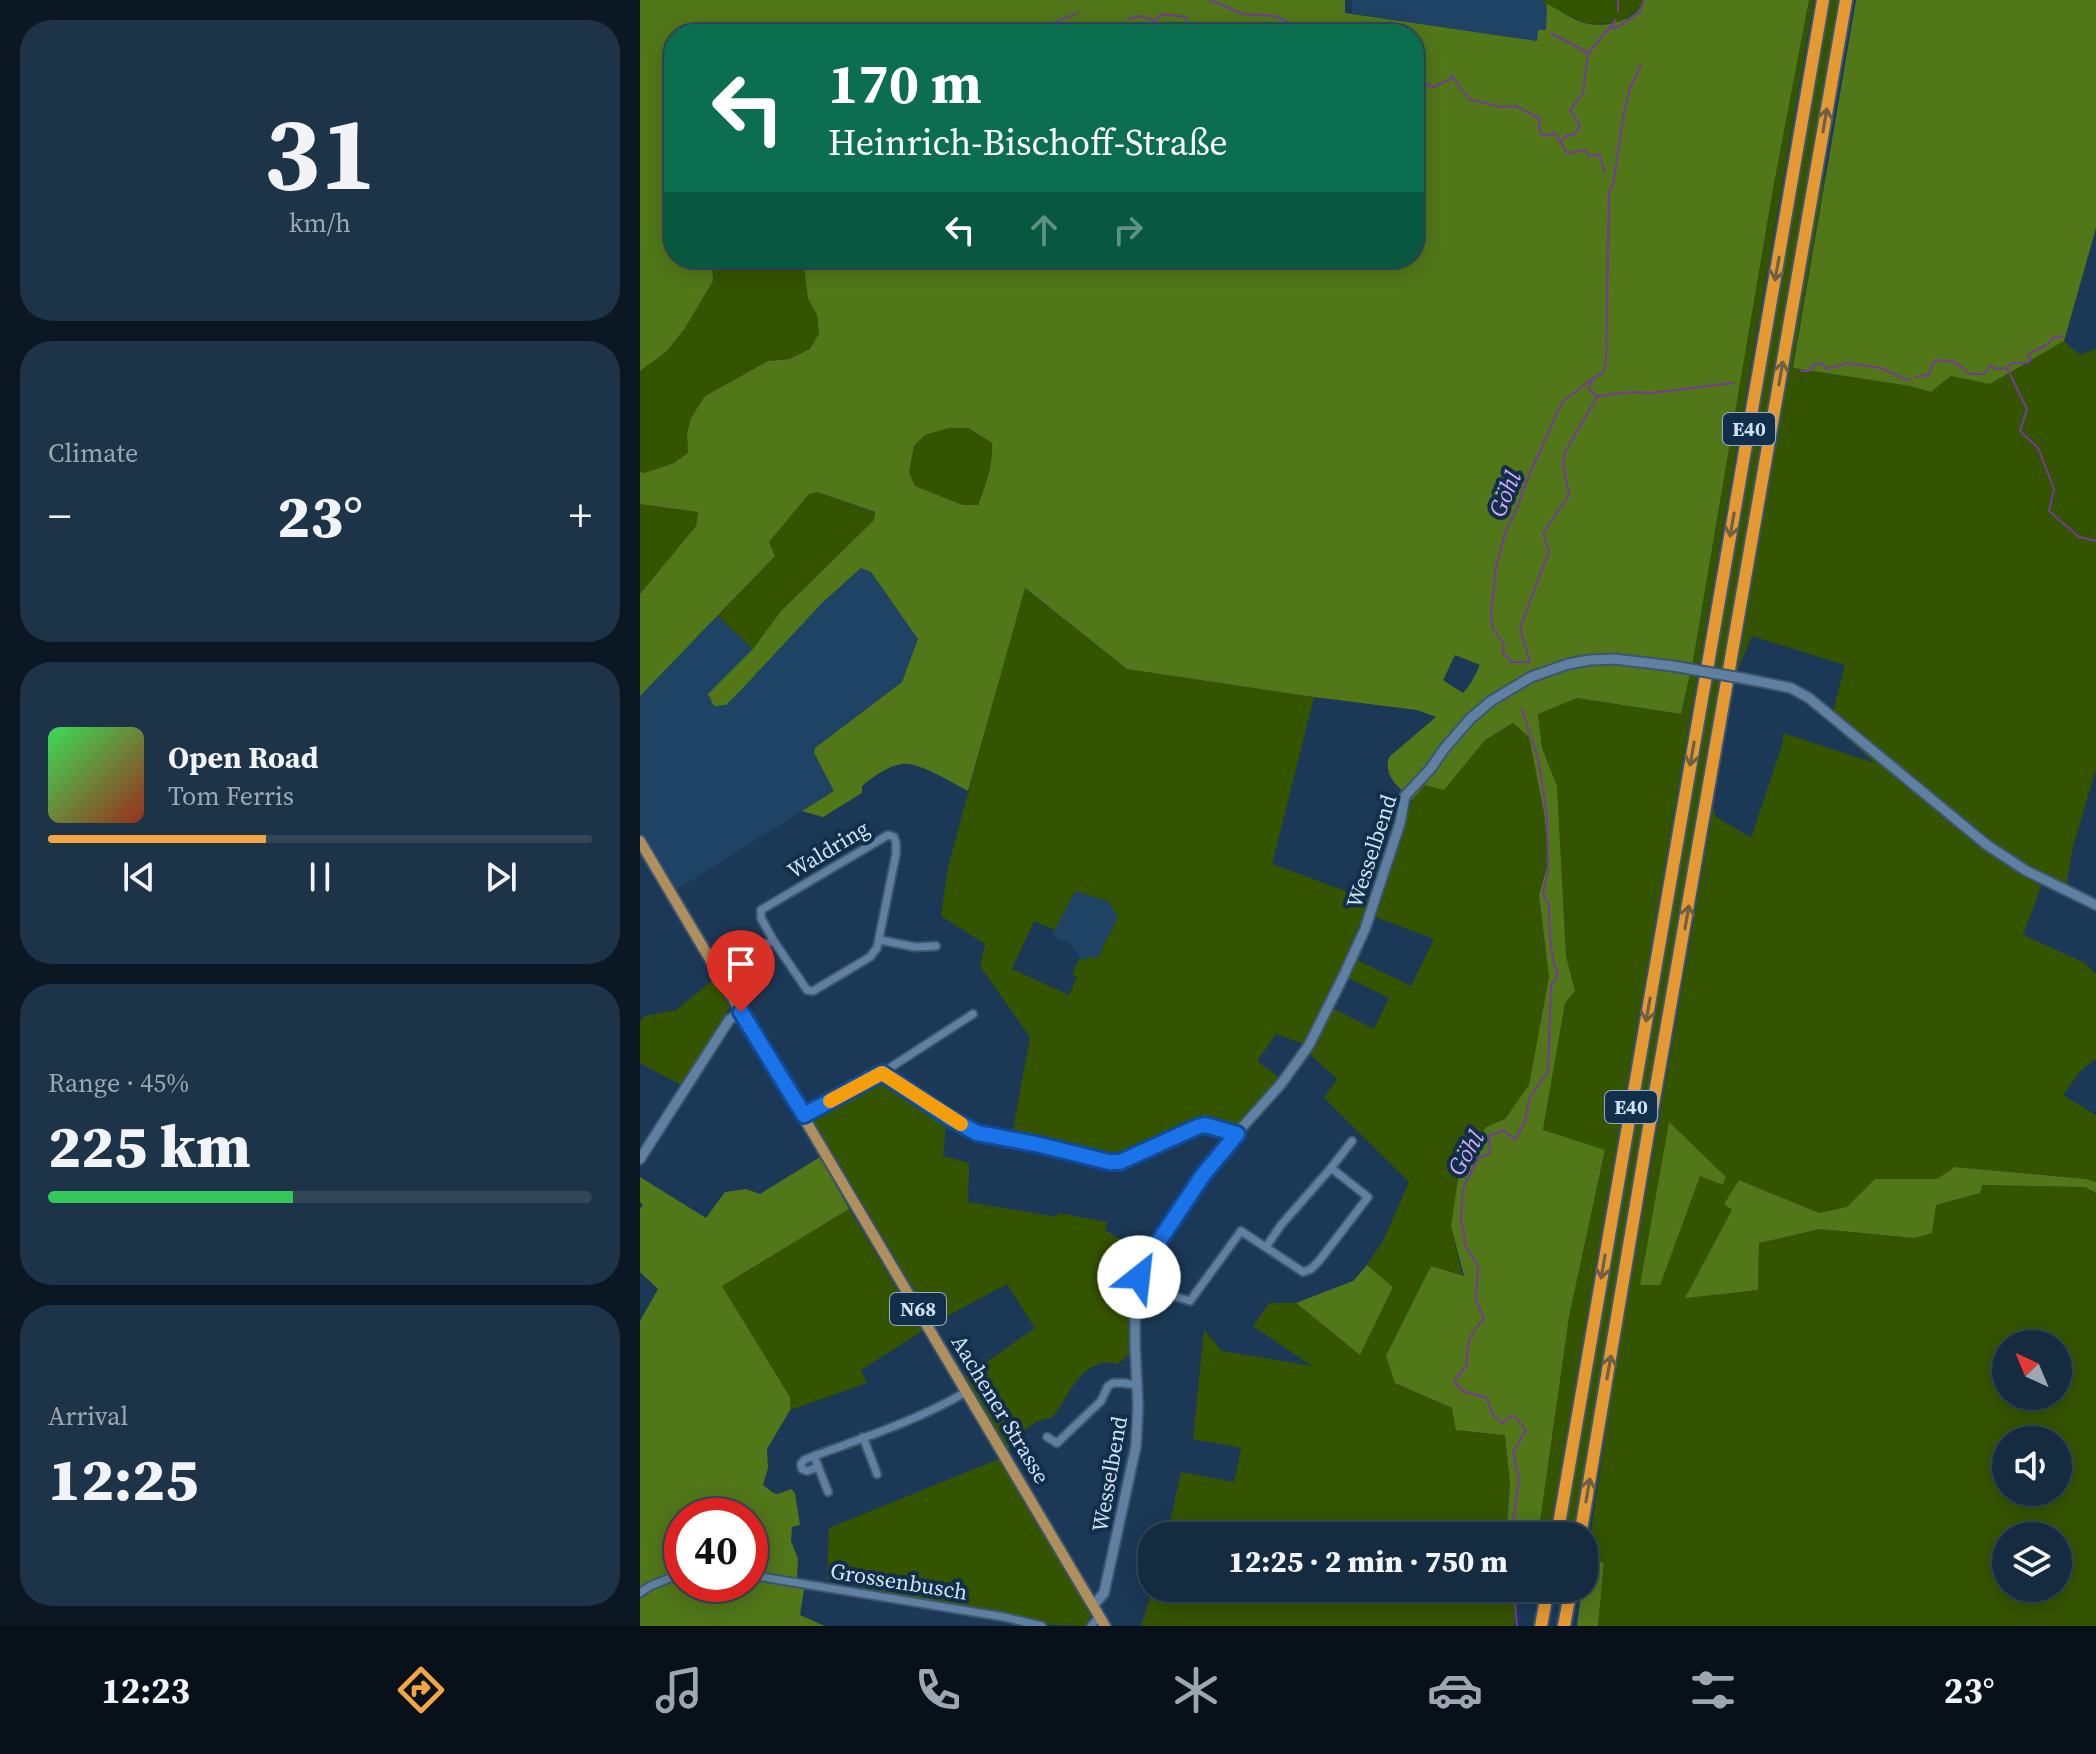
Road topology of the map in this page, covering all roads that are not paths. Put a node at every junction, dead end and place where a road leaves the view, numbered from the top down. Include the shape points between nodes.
1 (1823, 0) edge
2 (1846, 0) edge
3 (640, 841) edge
4 (2096, 905) edge
5 (773, 940) junction
6 (880, 940) junction
7 (936, 946) dead end
8 (718, 973) junction
9 (741, 1012) junction
10 (973, 1014) dead end
11 (882, 1073) junction
12 (804, 1115) junction
13 (1237, 1134) junction
14 (1352, 1141) dead end
15 (640, 1159) edge
16 (1331, 1168) junction
17 (1266, 1247) junction
18 (1137, 1285) junction
19 (1137, 1385) junction
20 (966, 1392) junction
21 (863, 1437) junction
22 (1047, 1437) dead end
23 (814, 1456) junction
24 (818, 1467) junction
25 (877, 1474) dead end
26 (828, 1492) dead end
27 (1559, 1522) edge
28 (1582, 1522) edge
29 (768, 1578) edge
30 (664, 1580) edge
31 (640, 1593) edge
32 (1545, 1602) edge
33 (1568, 1602) edge
34 (1093, 1606) junction
35 (1102, 1621) edge
36 (1042, 1626) edge
37 (1091, 1626) edge
38 (1541, 1626) edge
39 (1564, 1626) edge

1 -> 27 highway, E40
28 -> 2 highway, E40
3 - 8 main road, Aachener Strasse / N68
4 - 13 street, Wesselbend, bridge via 1987,845 1791,688 1614,659 1568,664 1531,677 1491,701 1405,796 1394,845 1343,977 1309,1045
5 - 6 street, Waldring via 802,985 813,991 870,957
5 - 6 street, Waldring via 761,910 888,835 894,837 896,854
5 - 8 street
6 - 7 street
8 - 9 main road, Aachener Strasse / N68
9 - 12 main road, Aachener Strasse / N68
9 - 15 street via 729,1020
10 - 11 street
11 - 12 street
11 - 13 street via 977,1133 1109,1162 1205,1125
12 - 20 main road, Aachener Strasse / N68
13 - 18 street, Wesselbend via 1157,1244
14 - 16 street
16 - 17 street
16 - 17 street via 1368,1197 1319,1261 1303,1272
17 - 18 street via 1241,1231 1190,1301
18 - 19 street, Wesselbend
19 - 22 street via 1113,1383 1057,1443
19 - 34 street, Wesselbend via 1136,1446 1104,1593
20 - 21 street via 908,1422
20 - 34 main road, Aachener Strasse / N68
21 - 23 street
21 - 25 street
23 - 24 street
23 - 24 street via 804,1460 802,1469
24 - 26 street
29 - 36 street, Grossenbusch
30 - 31 street
32 - 38 highway
33 - 39 highway
34 - 35 main road, Aachener Strasse / N68
35 - 37 street

